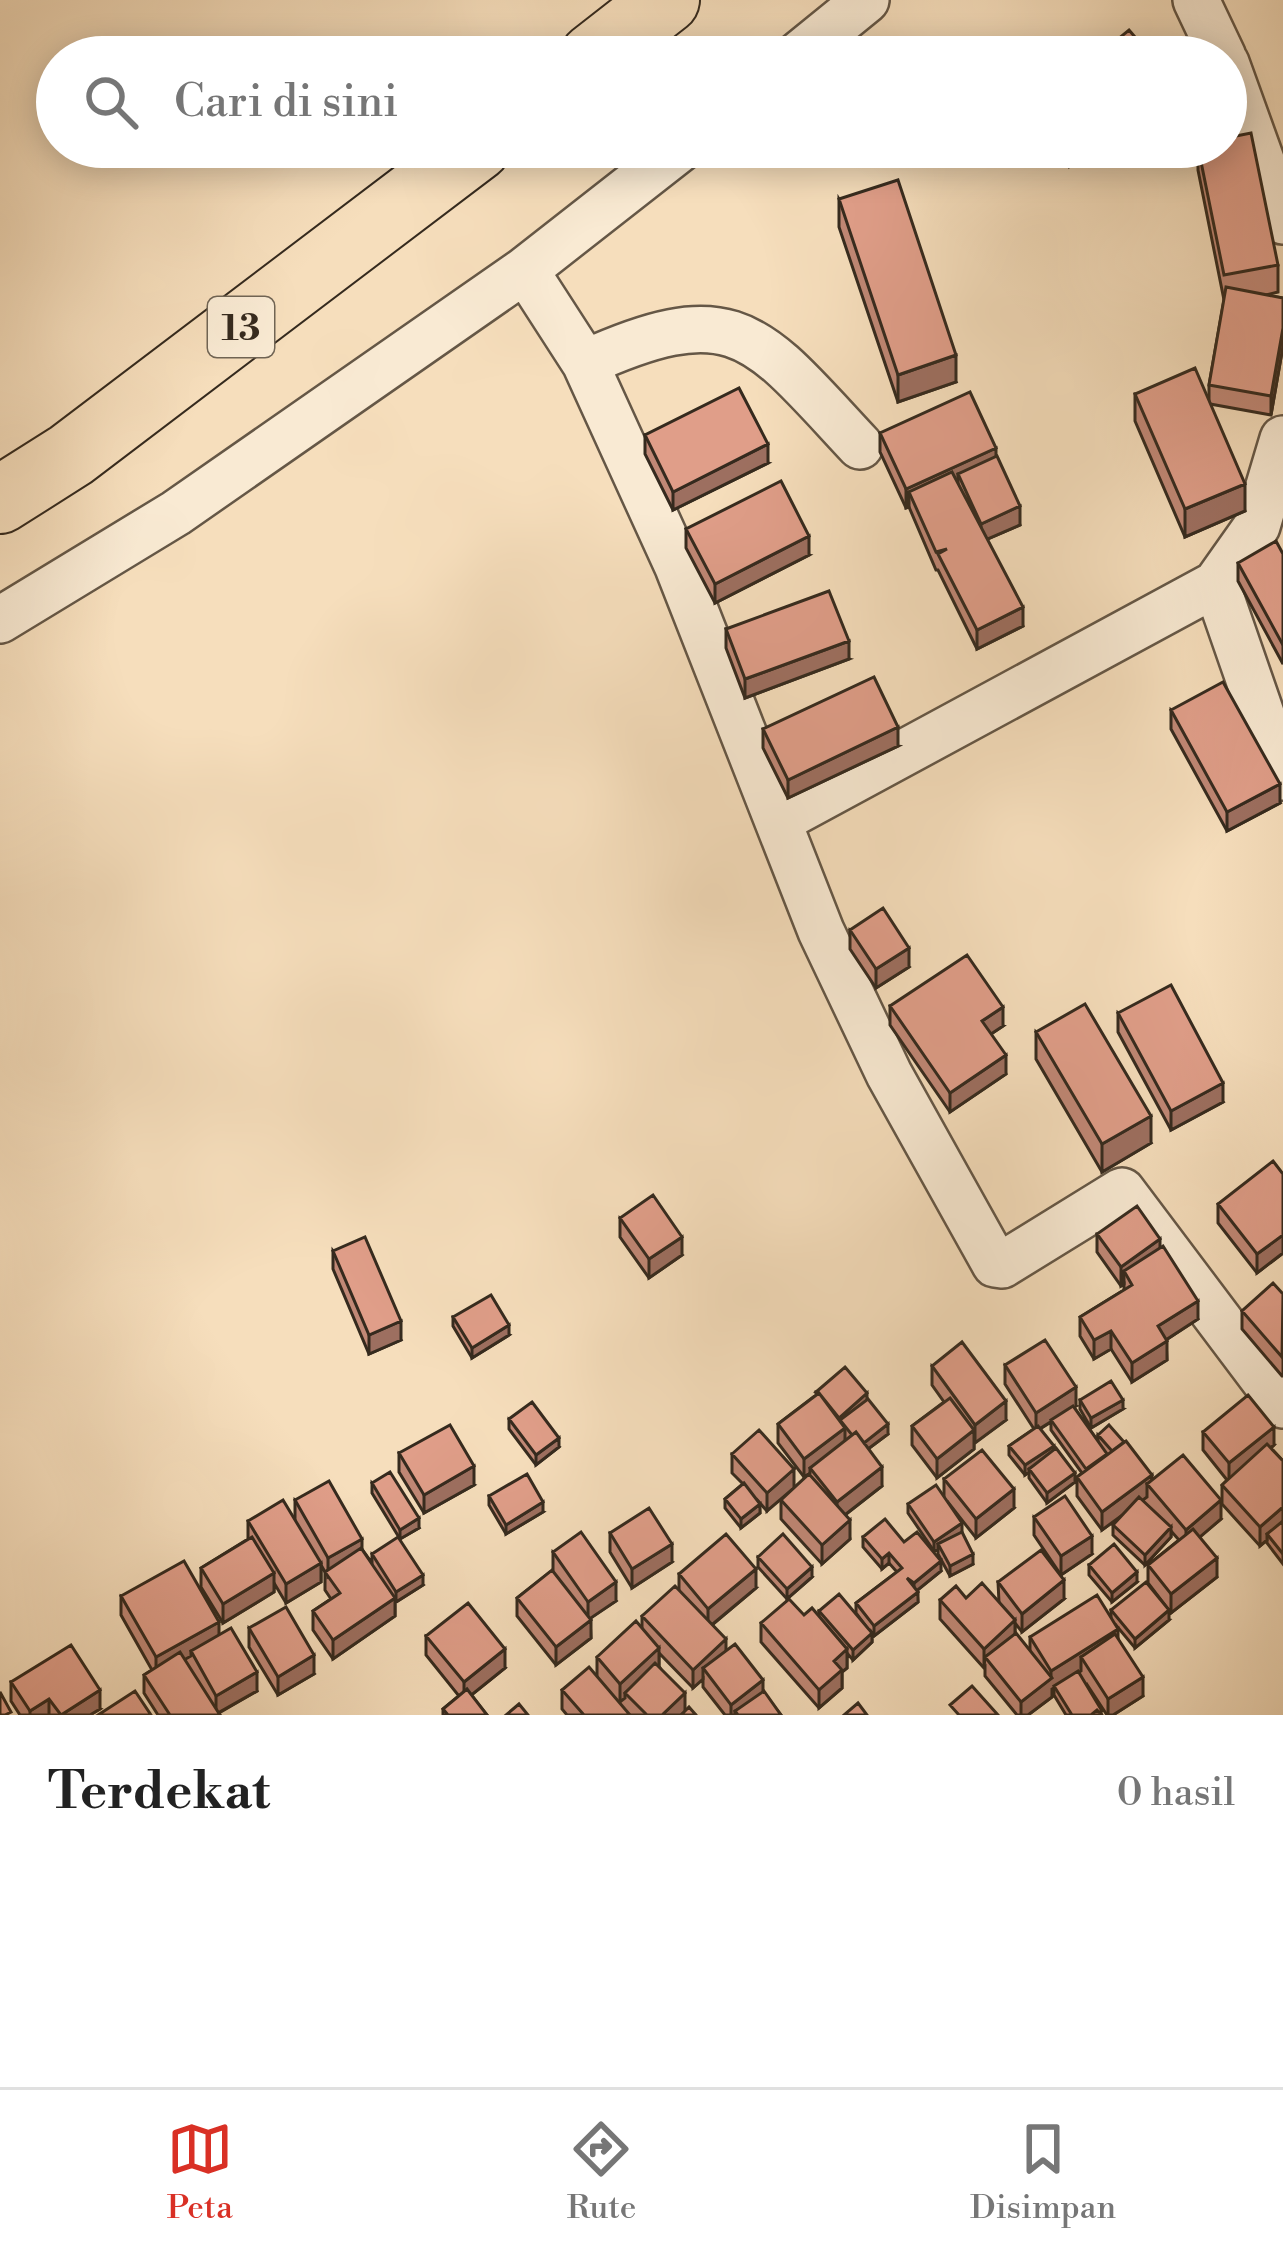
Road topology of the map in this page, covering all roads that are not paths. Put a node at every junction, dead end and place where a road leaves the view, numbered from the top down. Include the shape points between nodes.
1 (667, 0) edge
2 (866, 0) edge
3 (1196, 0) edge
4 (620, 36) edge
5 (822, 36) edge
6 (1213, 36) edge
7 (1247, 121) edge
8 (449, 168) edge
9 (655, 168) edge
10 (1283, 221) edge
11 (525, 270) junction
12 (585, 363) junction
13 (1283, 440) edge
14 (860, 446) dead end
15 (0, 500) edge
16 (1270, 532) edge
17 (1216, 584) junction
18 (0, 620) edge
19 (1283, 777) edge
20 (778, 821) junction
21 (1283, 1405) edge

1 - 4 highway
2 - 5 street
3 - 6 street
7 - 10 street
8 - 15 highway, 13 via 71,455
9 - 11 street
11 - 12 street
11 - 18 street via 176,513
12 - 14 street via 689,326 730,332 779,359
12 - 20 street
13 - 16 street
16 - 17 street
17 - 19 street
17 - 20 street
20 - 21 street via 889,1074 995,1264 1122,1191

